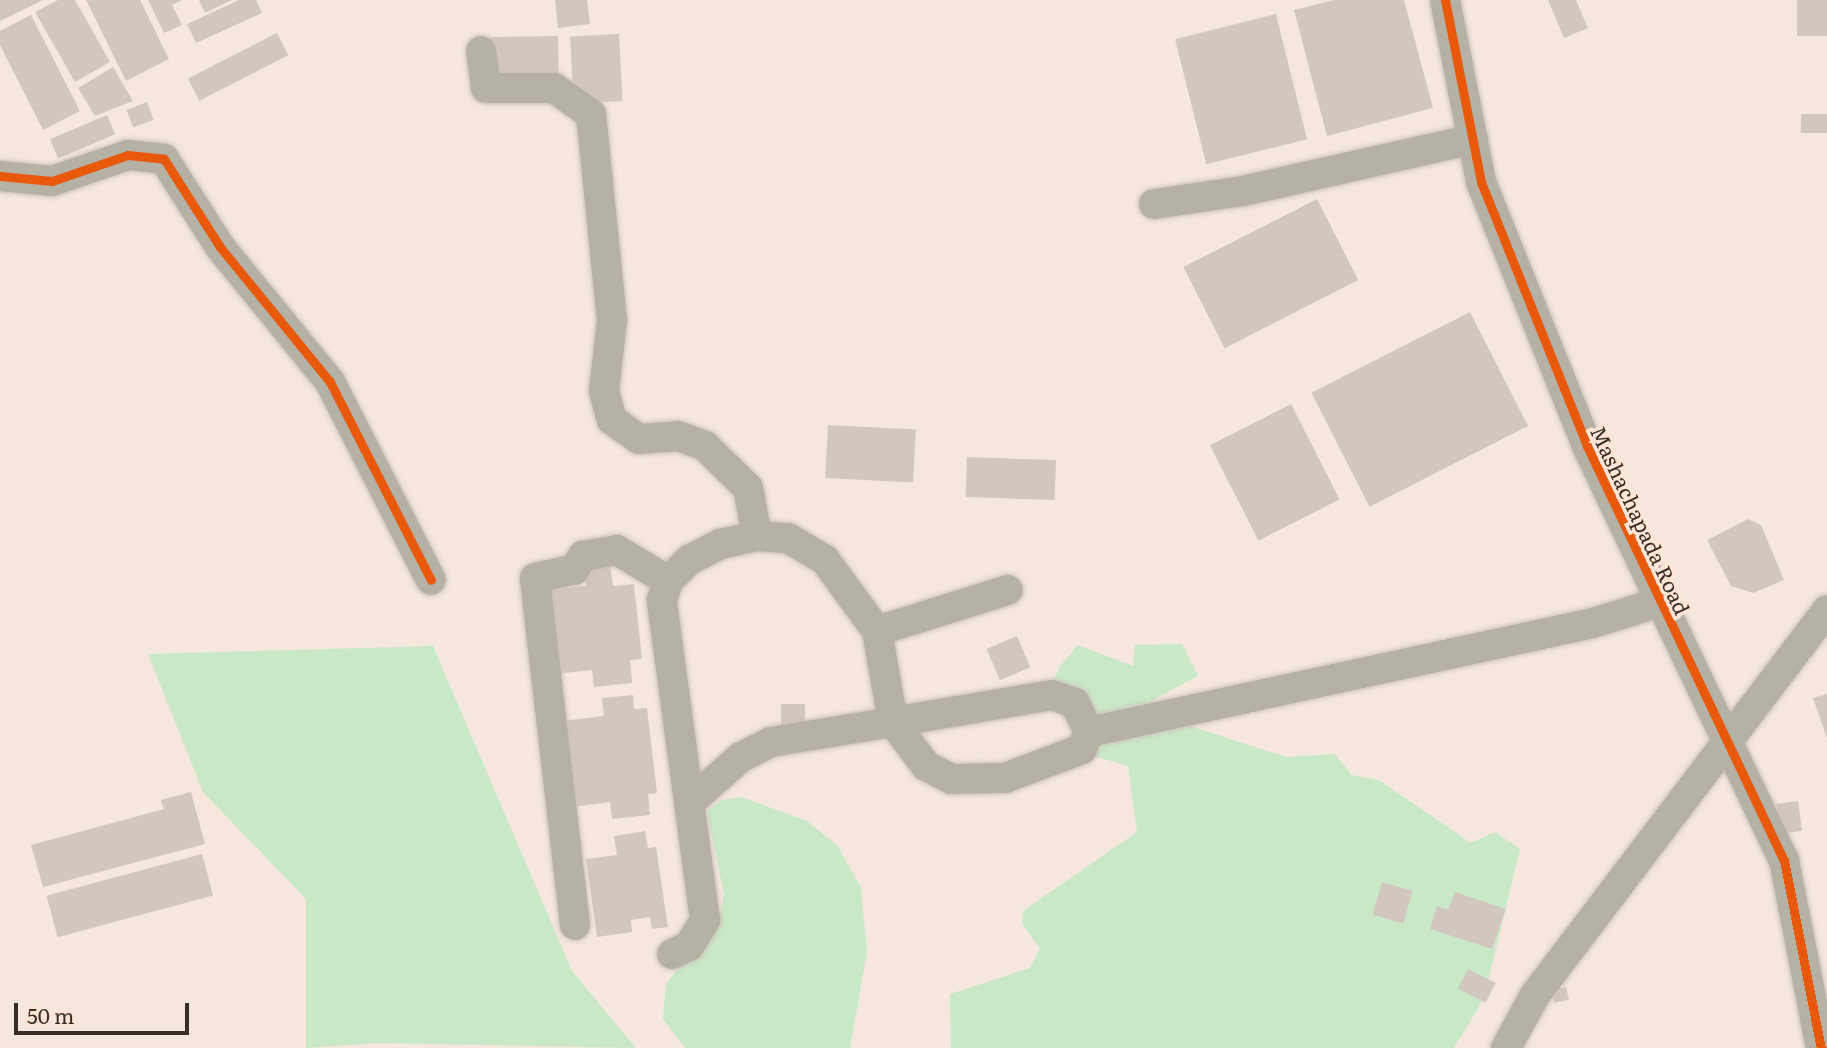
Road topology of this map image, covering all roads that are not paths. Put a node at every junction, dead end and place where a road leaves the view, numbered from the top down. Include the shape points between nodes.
1 (1445, 0) edge
2 (481, 51) dead end
3 (1473, 139) junction
4 (0, 176) edge
5 (1154, 204) dead end
6 (757, 537) junction
7 (431, 580) dead end
8 (668, 581) junction
9 (1009, 590) dead end
10 (1657, 603) junction
11 (1827, 610) edge
12 (877, 631) junction
13 (893, 722) junction
14 (1089, 732) junction
15 (1730, 738) junction
16 (689, 803) junction
17 (575, 925) dead end
18 (672, 954) dead end
19 (1506, 1048) edge
20 (1821, 1048) edge

1 - 3 street, Mashachapada Road
2 - 6 street via 486,88 554,88 591,114 612,320 604,391 612,420 639,439 678,436 705,446 748,488
3 - 5 street via 1243,191
3 - 10 street, Mashachapada Road via 1481,182
4 - 7 street via 52,181 128,155 164,159 220,247 330,382
6 - 8 street via 720,544 689,561
6 - 12 street via 788,538 825,561 866,608
8 - 16 street via 662,600
8 - 17 street via 617,550 583,556 574,570 535,578
9 - 12 street
10 - 14 street via 1593,623
10 - 15 street, Mashachapada Road
11 - 15 street
12 - 13 street
13 - 14 street via 1052,695 1075,703
13 - 14 street via 926,766 951,779 975,782 1005,778 1082,748
13 - 16 street via 771,742 741,757
15 - 19 street via 1535,995
15 - 20 street, Mashachapada Road via 1784,860
16 - 18 street via 705,920 689,946

